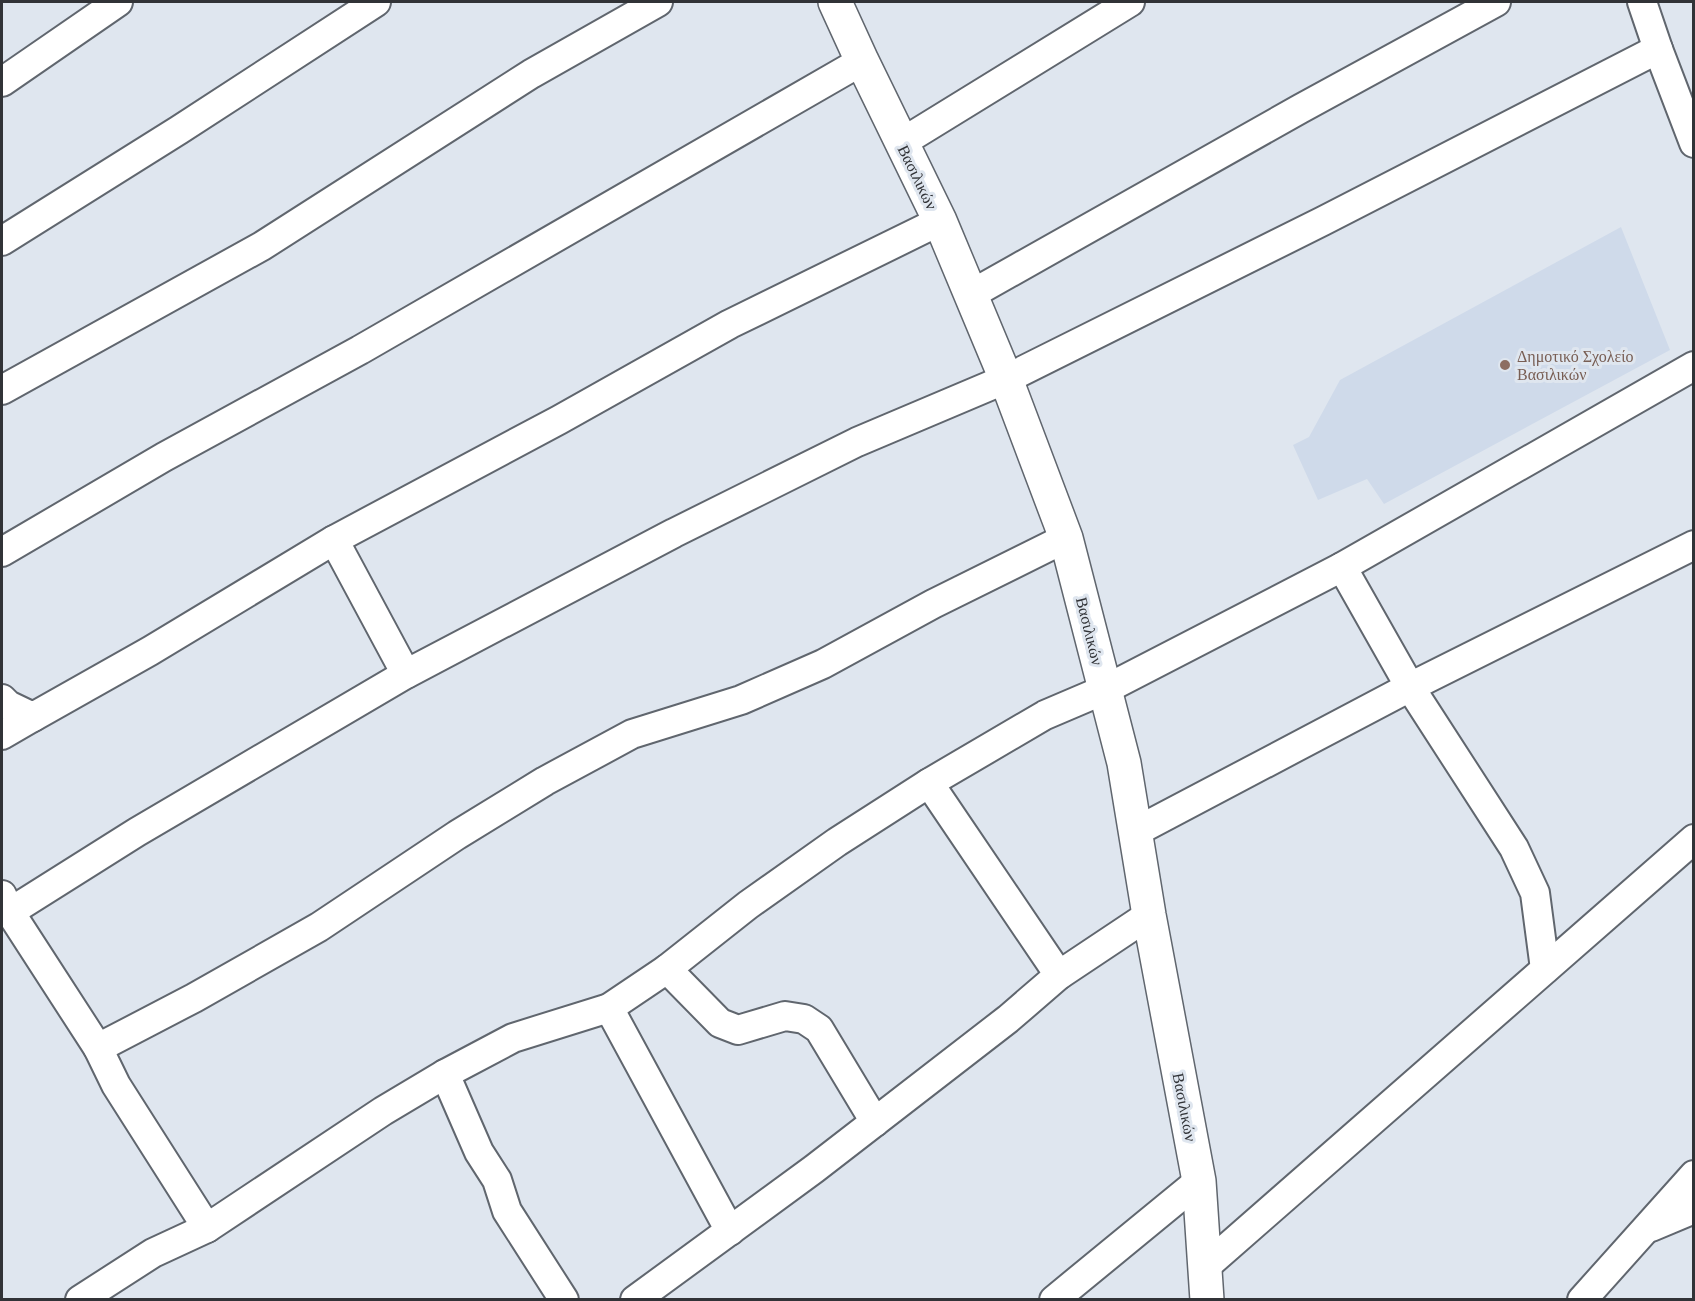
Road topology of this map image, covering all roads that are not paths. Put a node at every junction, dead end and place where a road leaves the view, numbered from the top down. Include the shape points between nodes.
1 (118, 2) edge
2 (376, 2) edge
3 (658, 2) edge
4 (835, 2) edge
5 (1130, 2) edge
6 (1496, 2) edge
7 (1642, 2) edge
8 (1658, 49) junction
9 (861, 61) junction
10 (2, 82) edge
11 (1694, 142) edge
12 (901, 143) junction
13 (940, 221) junction
14 (2, 241) edge
15 (970, 296) junction
16 (1694, 366) edge
17 (1006, 379) junction
18 (2, 390) edge
19 (1066, 538) junction
20 (334, 540) junction
21 (1694, 545) edge
22 (2, 552) edge
23 (1342, 567) junction
24 (406, 674) junction
25 (1410, 687) junction
26 (1106, 689) junction
27 (2, 699) edge
28 (33, 717) junction
29 (2, 735) edge
30 (929, 783) junction
31 (1135, 832) junction
32 (1694, 839) edge
33 (6, 903) edge
34 (1149, 915) junction
35 (667, 969) junction
36 (1545, 969) junction
37 (1059, 975) junction
38 (609, 1008) junction
39 (98, 1048) junction
40 (445, 1074) junction
41 (875, 1122) junction
42 (1694, 1175) edge
43 (1199, 1181) junction
44 (1694, 1209) edge
45 (207, 1228) junction
46 (1643, 1230) junction
47 (730, 1231) junction
48 (1205, 1267) junction
49 (80, 1299) edge
50 (564, 1299) edge
51 (635, 1299) edge
52 (1054, 1299) edge
53 (1207, 1299) edge
54 (1582, 1299) edge

1 - 10 street
2 - 14 street
3 - 18 street via 531,74 262,246
4 - 9 street, Βασιλικών
5 - 12 street
6 - 15 street
7 - 8 street
8 - 11 street
8 - 17 street
9 - 12 street, Βασιλικών
9 - 22 street
12 - 13 street, Βασιλικών
13 - 15 street, Βασιλικών
13 - 20 street via 730,324
15 - 17 street, Βασιλικών
16 - 23 street
17 - 19 street, Βασιλικών
17 - 24 street via 857,442
19 - 26 street, Βασιλικών
19 - 39 street via 823,664 741,700 632,734 457,835 319,927
20 - 24 street
20 - 28 street
21 - 25 street
23 - 25 street
23 - 26 street
24 - 33 street via 137,832
25 - 31 street
25 - 36 street via 1514,848 1535,893
26 - 30 street via 1045,716
26 - 31 street, Βασιλικών
27 - 28 street
28 - 29 street
30 - 35 street via 748,905
30 - 37 street
31 - 34 street, Βασιλικών
32 - 36 street
33 - 39 street
34 - 37 street
34 - 43 street, Βασιλικών
35 - 38 street
35 - 41 street via 720,1023 738,1030 785,1016 804,1019 819,1029
36 - 48 street
37 - 41 street
38 - 40 street via 513,1038
38 - 47 street
39 - 45 street via 116,1085
40 - 45 street
40 - 50 street via 507,1211
41 - 47 street
42 - 46 street
43 - 48 street, Βασιλικών
43 - 52 street
44 - 46 street
45 - 49 street via 153,1253
46 - 54 street
47 - 51 street
48 - 53 street, Βασιλικών

